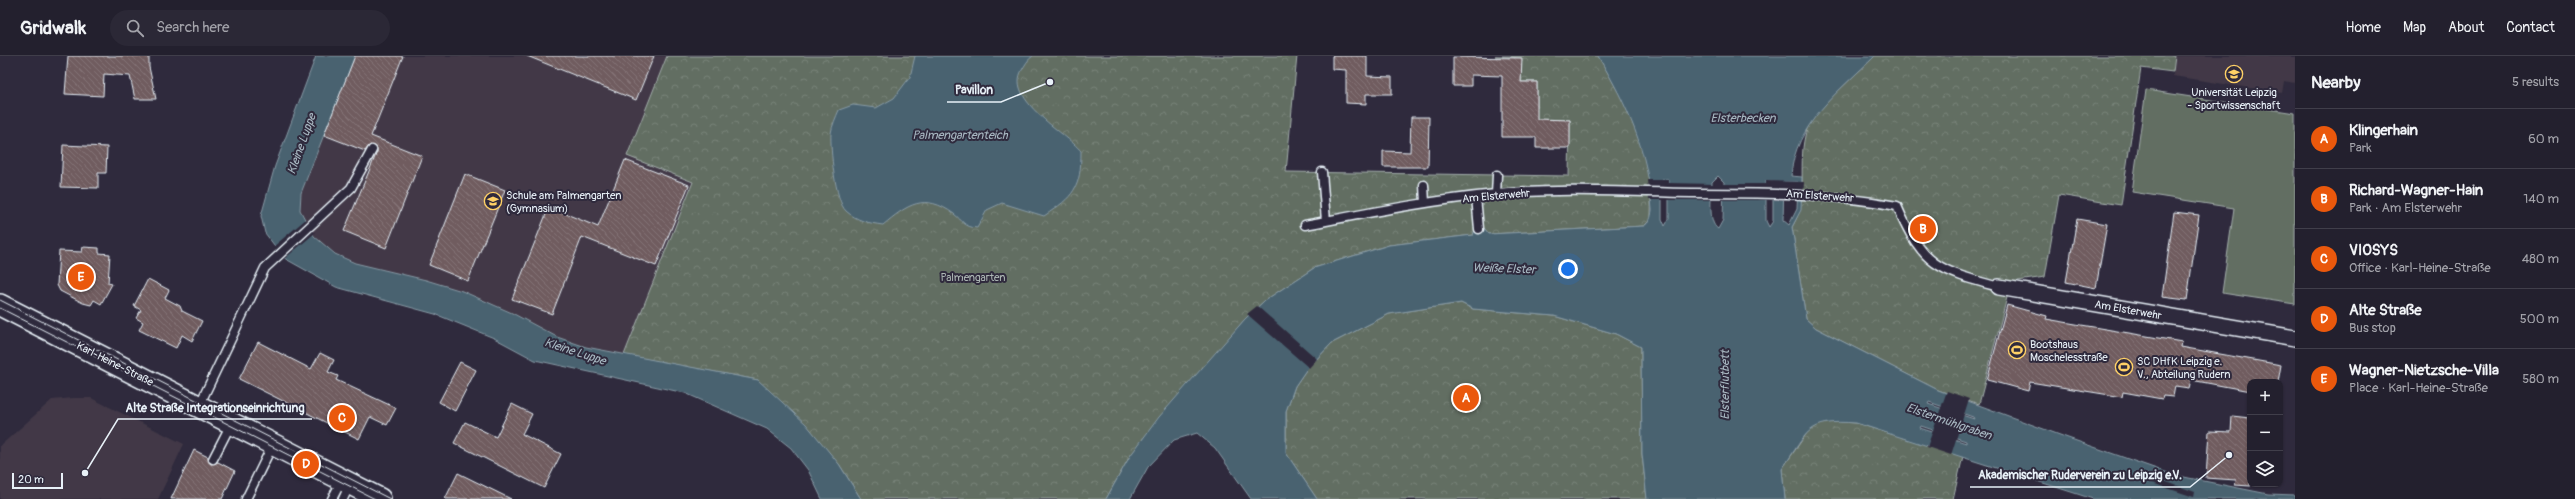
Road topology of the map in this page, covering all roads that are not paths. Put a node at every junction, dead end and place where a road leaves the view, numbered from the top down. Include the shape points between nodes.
1 (372, 150) dead end
2 (1322, 172) dead end
3 (1497, 175) dead end
4 (1424, 185) dead end
5 (1496, 194) junction
6 (1476, 197) junction
7 (1425, 203) junction
8 (1326, 221) junction
9 (1305, 225) dead end
10 (1479, 229) dead end
11 (1999, 287) joint
12 (0, 305) edge
13 (2295, 338) edge
14 (198, 406) junction
15 (231, 423) junction
16 (273, 444) junction
17 (213, 459) dead end
18 (345, 488) edge
19 (246, 499) edge
20 (332, 499) edge
21 (380, 499) edge

1 - 14 lane via 351,188 277,254 265,268
2 - 8 lane
3 - 5 lane
4 - 7 lane
5 - 6 lane, Am Elsterwehr
5 - 11 lane, Am Elsterwehr via 1598,190 1808,194 1855,198 1897,206 1909,234 1924,257 1951,273
6 - 7 lane, Am Elsterwehr
6 - 10 lane
7 - 8 lane, Am Elsterwehr
8 - 9 lane, Am Elsterwehr
11 - 13 street, Am Elsterwehr
12 - 14 main road, Karl-Heine-Straße
14 - 15 main road, Karl-Heine-Straße
15 - 16 main road, Karl-Heine-Straße
15 - 17 lane
16 - 18 main road, Karl-Heine-Straße
16 - 19 lane
18 - 20 lane
18 - 21 main road, Karl-Heine-Straße

